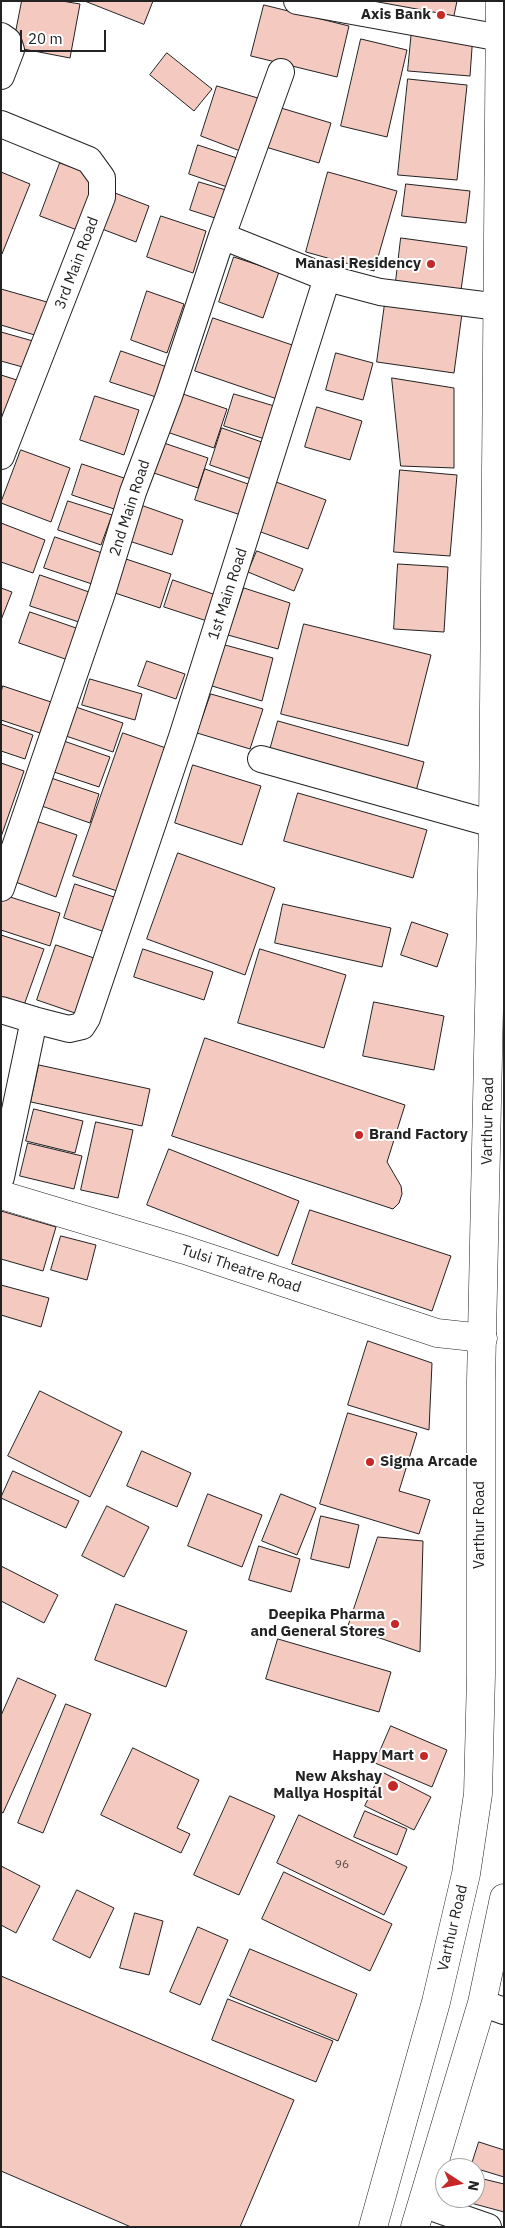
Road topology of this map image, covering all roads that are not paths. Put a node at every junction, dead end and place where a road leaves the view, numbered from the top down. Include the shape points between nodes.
1 (297, 1) edge
2 (500, 1) edge
3 (501, 38) junction
4 (6, 43) edge
5 (281, 72) dead end
6 (1, 76) edge
7 (1, 124) edge
8 (222, 236) junction
9 (328, 278) junction
10 (499, 307) junction
11 (1, 456) edge
12 (499, 550) edge
13 (262, 759) dead end
14 (494, 824) junction
15 (1, 888) edge
16 (1, 1010) edge
17 (34, 1020) junction
18 (1, 1176) edge
19 (1, 1195) edge
20 (483, 1338) junction
21 (504, 1898) edge
22 (493, 2007) edge
23 (418, 2215) edge
24 (373, 2227) edge
25 (488, 2227) edge

1 - 3 street
2 - 3 main road, Varthur Road
3 - 10 main road, Varthur Road
4 - 6 street
5 - 8 street, 2nd Main Road
7 - 11 street, 3rd Main Road via 89,160 102,178 102,197
8 - 9 street
8 - 15 street, 2nd Main Road
9 - 10 street via 380,292
9 - 17 street, 1st Main Road via 182,737 87,1018 82,1026 69,1029
10 - 12 main road, Varthur Road
12 - 14 main road, Varthur Road
13 - 14 street
14 - 20 main road, Varthur Road
16 - 17 street
17 - 18 street
19 - 20 main road, Tulsi Theatre Road via 185,1250 437,1332
20 - 24 main road, Varthur Road via 478,1794 466,1874 436,2002
21 - 22 main road
22 - 23 main road
23 - 25 street

